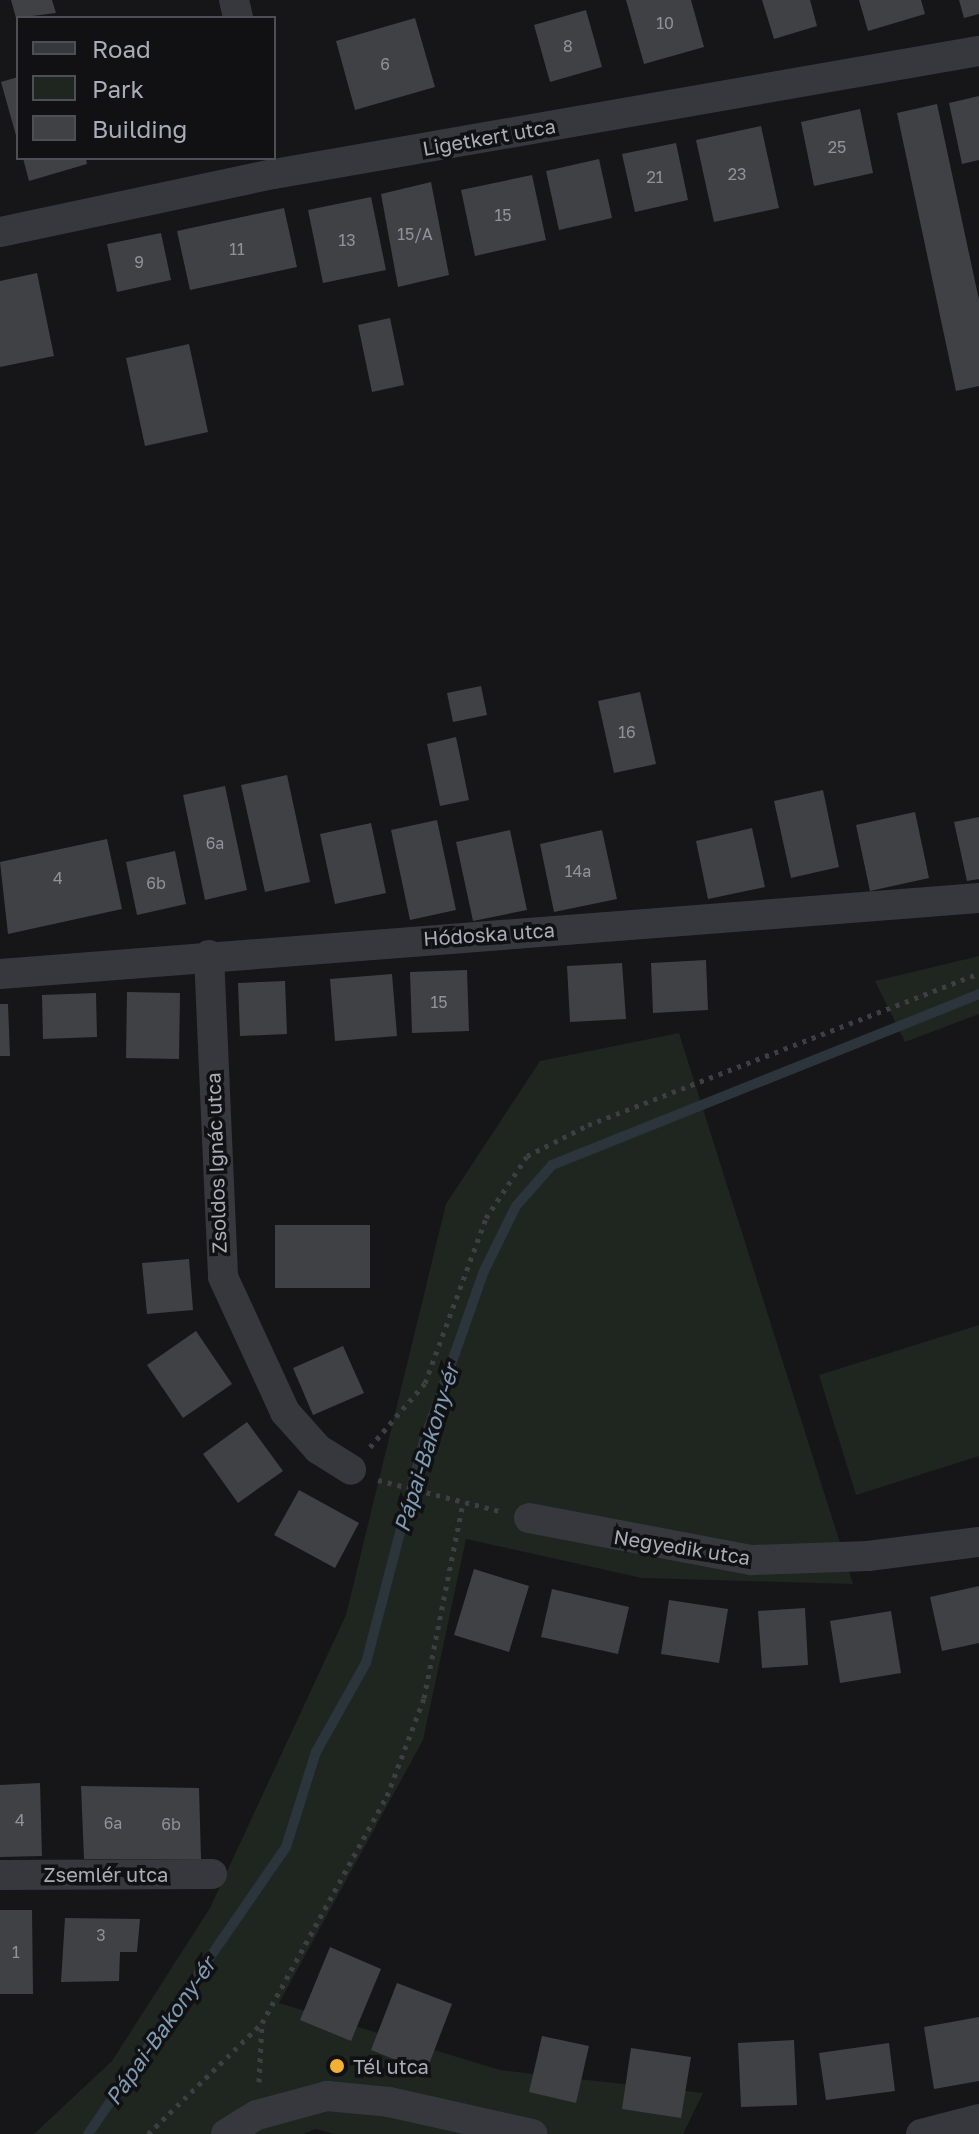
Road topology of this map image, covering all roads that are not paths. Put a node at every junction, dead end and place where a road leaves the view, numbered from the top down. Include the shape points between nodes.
1 (979, 51) edge
2 (272, 166) edge
3 (0, 232) edge
4 (979, 898) edge
5 (209, 955) junction
6 (0, 974) edge
7 (365, 1475) road end
8 (529, 1518) dead end
9 (979, 1542) edge
10 (212, 1874) dead end
11 (0, 1875) edge
12 (979, 2119) edge
13 (450, 2125) edge
14 (226, 2134) edge
15 (532, 2134) edge
16 (921, 2134) edge

1 - 2 street, Ligetkert utca
2 - 3 street, Ligetkert utca
4 - 5 street, Hódoska utca
5 - 6 street, Hódoska utca
5 - 7 street, Zsoldos Ignác utca via 223,1277 285,1412 318,1449
8 - 9 street, Negyedik utca via 752,1560 868,1556
10 - 11 street, Zsemlér utca
12 - 16 street
13 - 14 street via 327,2096 257,2115
13 - 15 street

